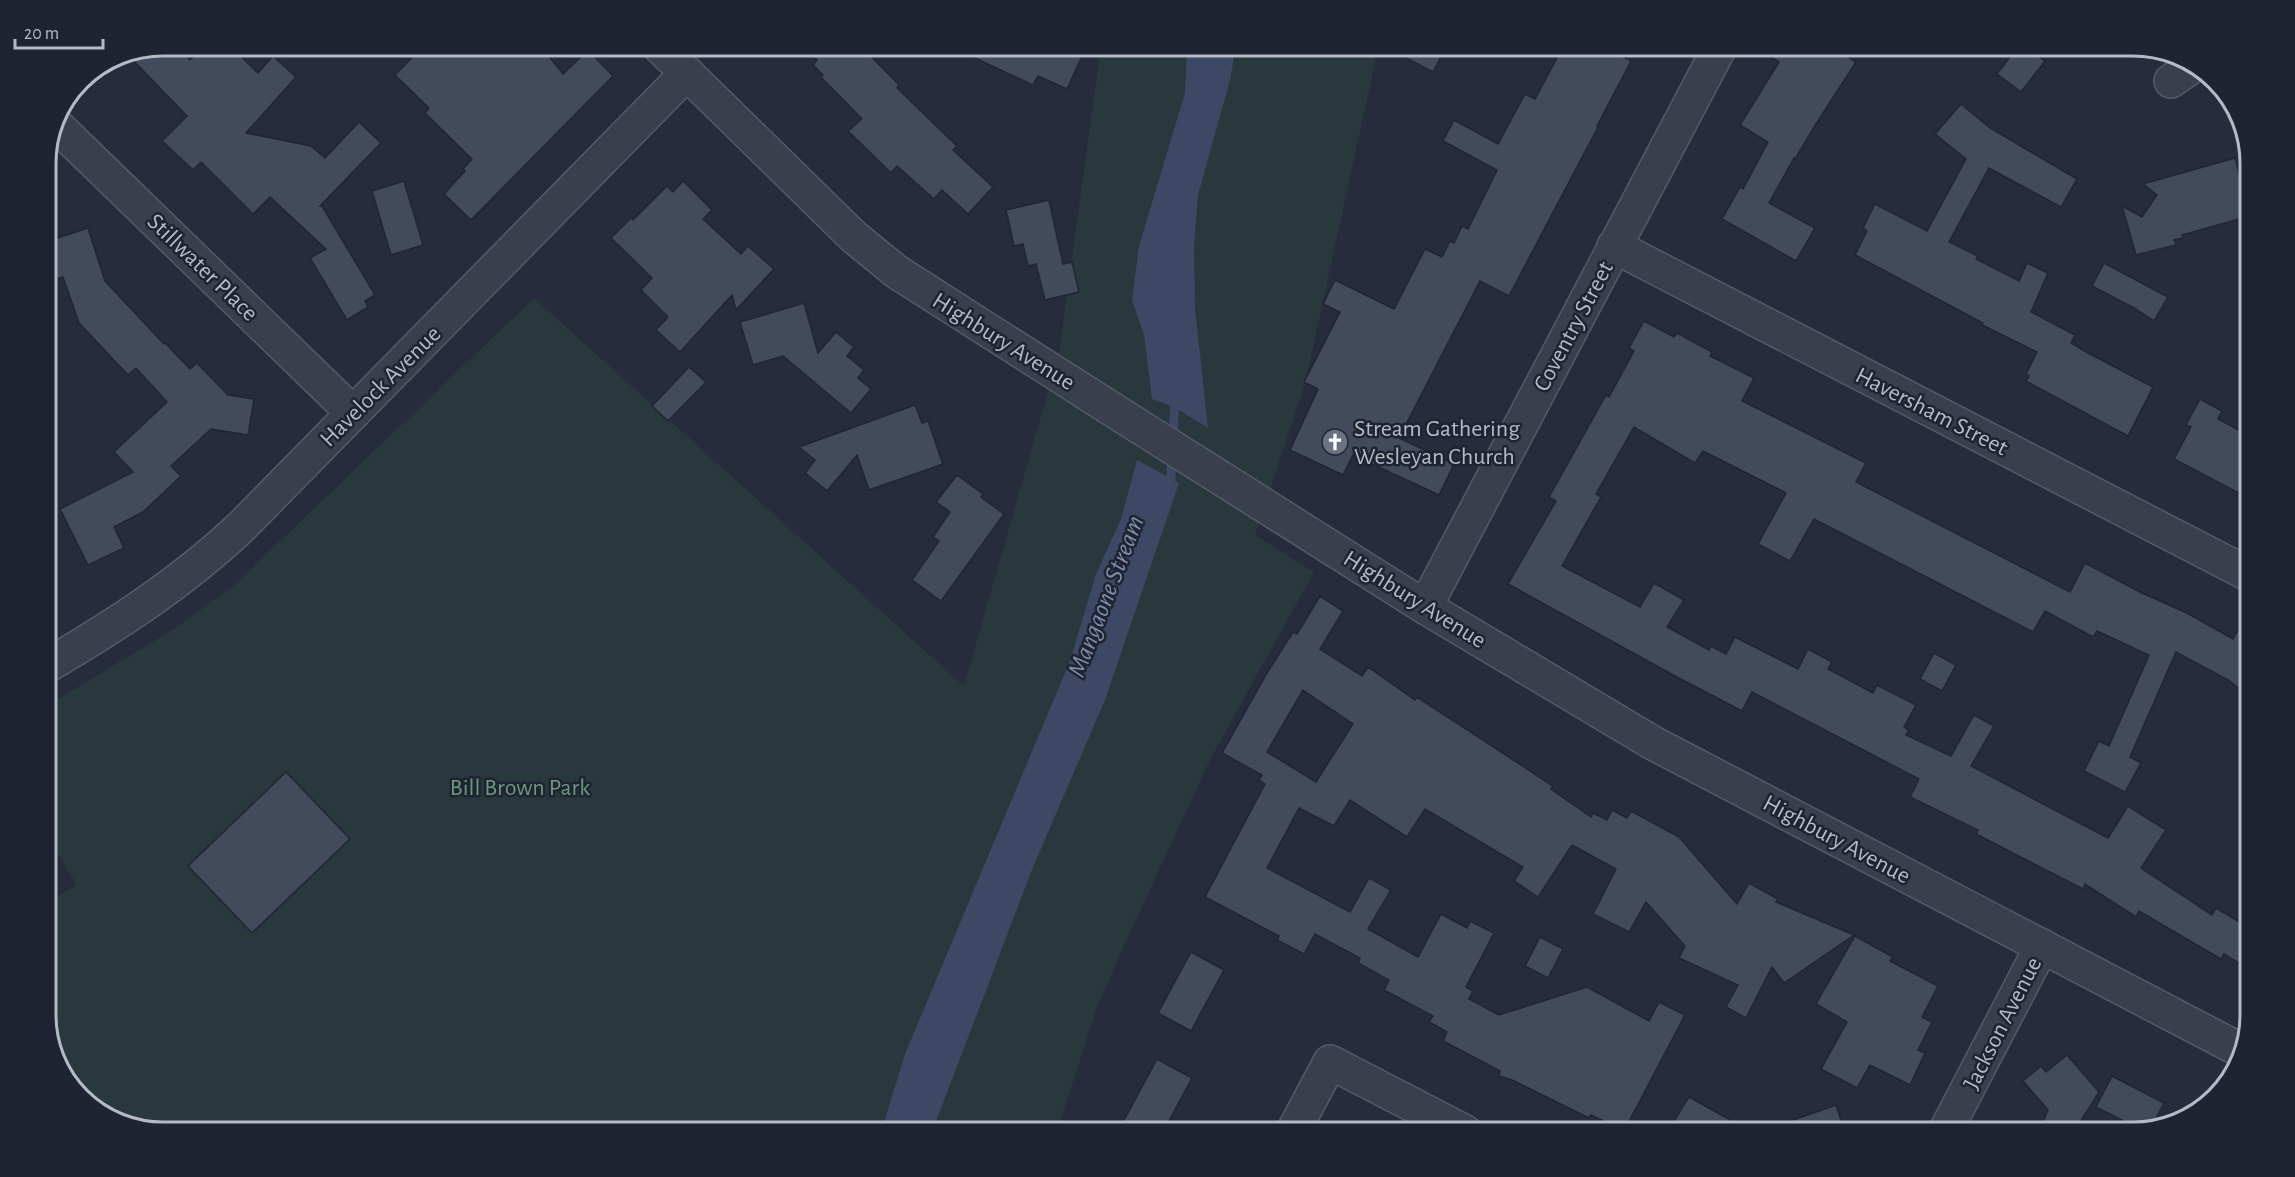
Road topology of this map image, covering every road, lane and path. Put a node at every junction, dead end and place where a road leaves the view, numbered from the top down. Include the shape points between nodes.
1 (669, 56) edge
2 (1715, 56) edge
3 (687, 73) junction
4 (61, 130) edge
5 (1614, 246) junction
6 (353, 413) junction
7 (2239, 570) edge
8 (1425, 607) junction
9 (56, 660) edge
10 (2042, 946) junction
11 (2234, 1047) edge
12 (1299, 1121) edge
13 (1445, 1121) edge
14 (1951, 1121) edge

1 - 3 street, Highbury Avenue
2 - 5 street, Coventry Street
3 - 6 street, Havelock Avenue
3 - 8 street, Highbury Avenue via 854,237 897,272
4 - 6 street, Stillwater Place
5 - 7 street, Haversham Street
5 - 8 street, Coventry Street
6 - 9 street, Havelock Avenue via 204,562 161,595
8 - 10 street, Highbury Avenue via 1653,743
10 - 11 street, Highbury Avenue
10 - 14 street, Jackson Avenue
12 - 13 street via 1330,1062

